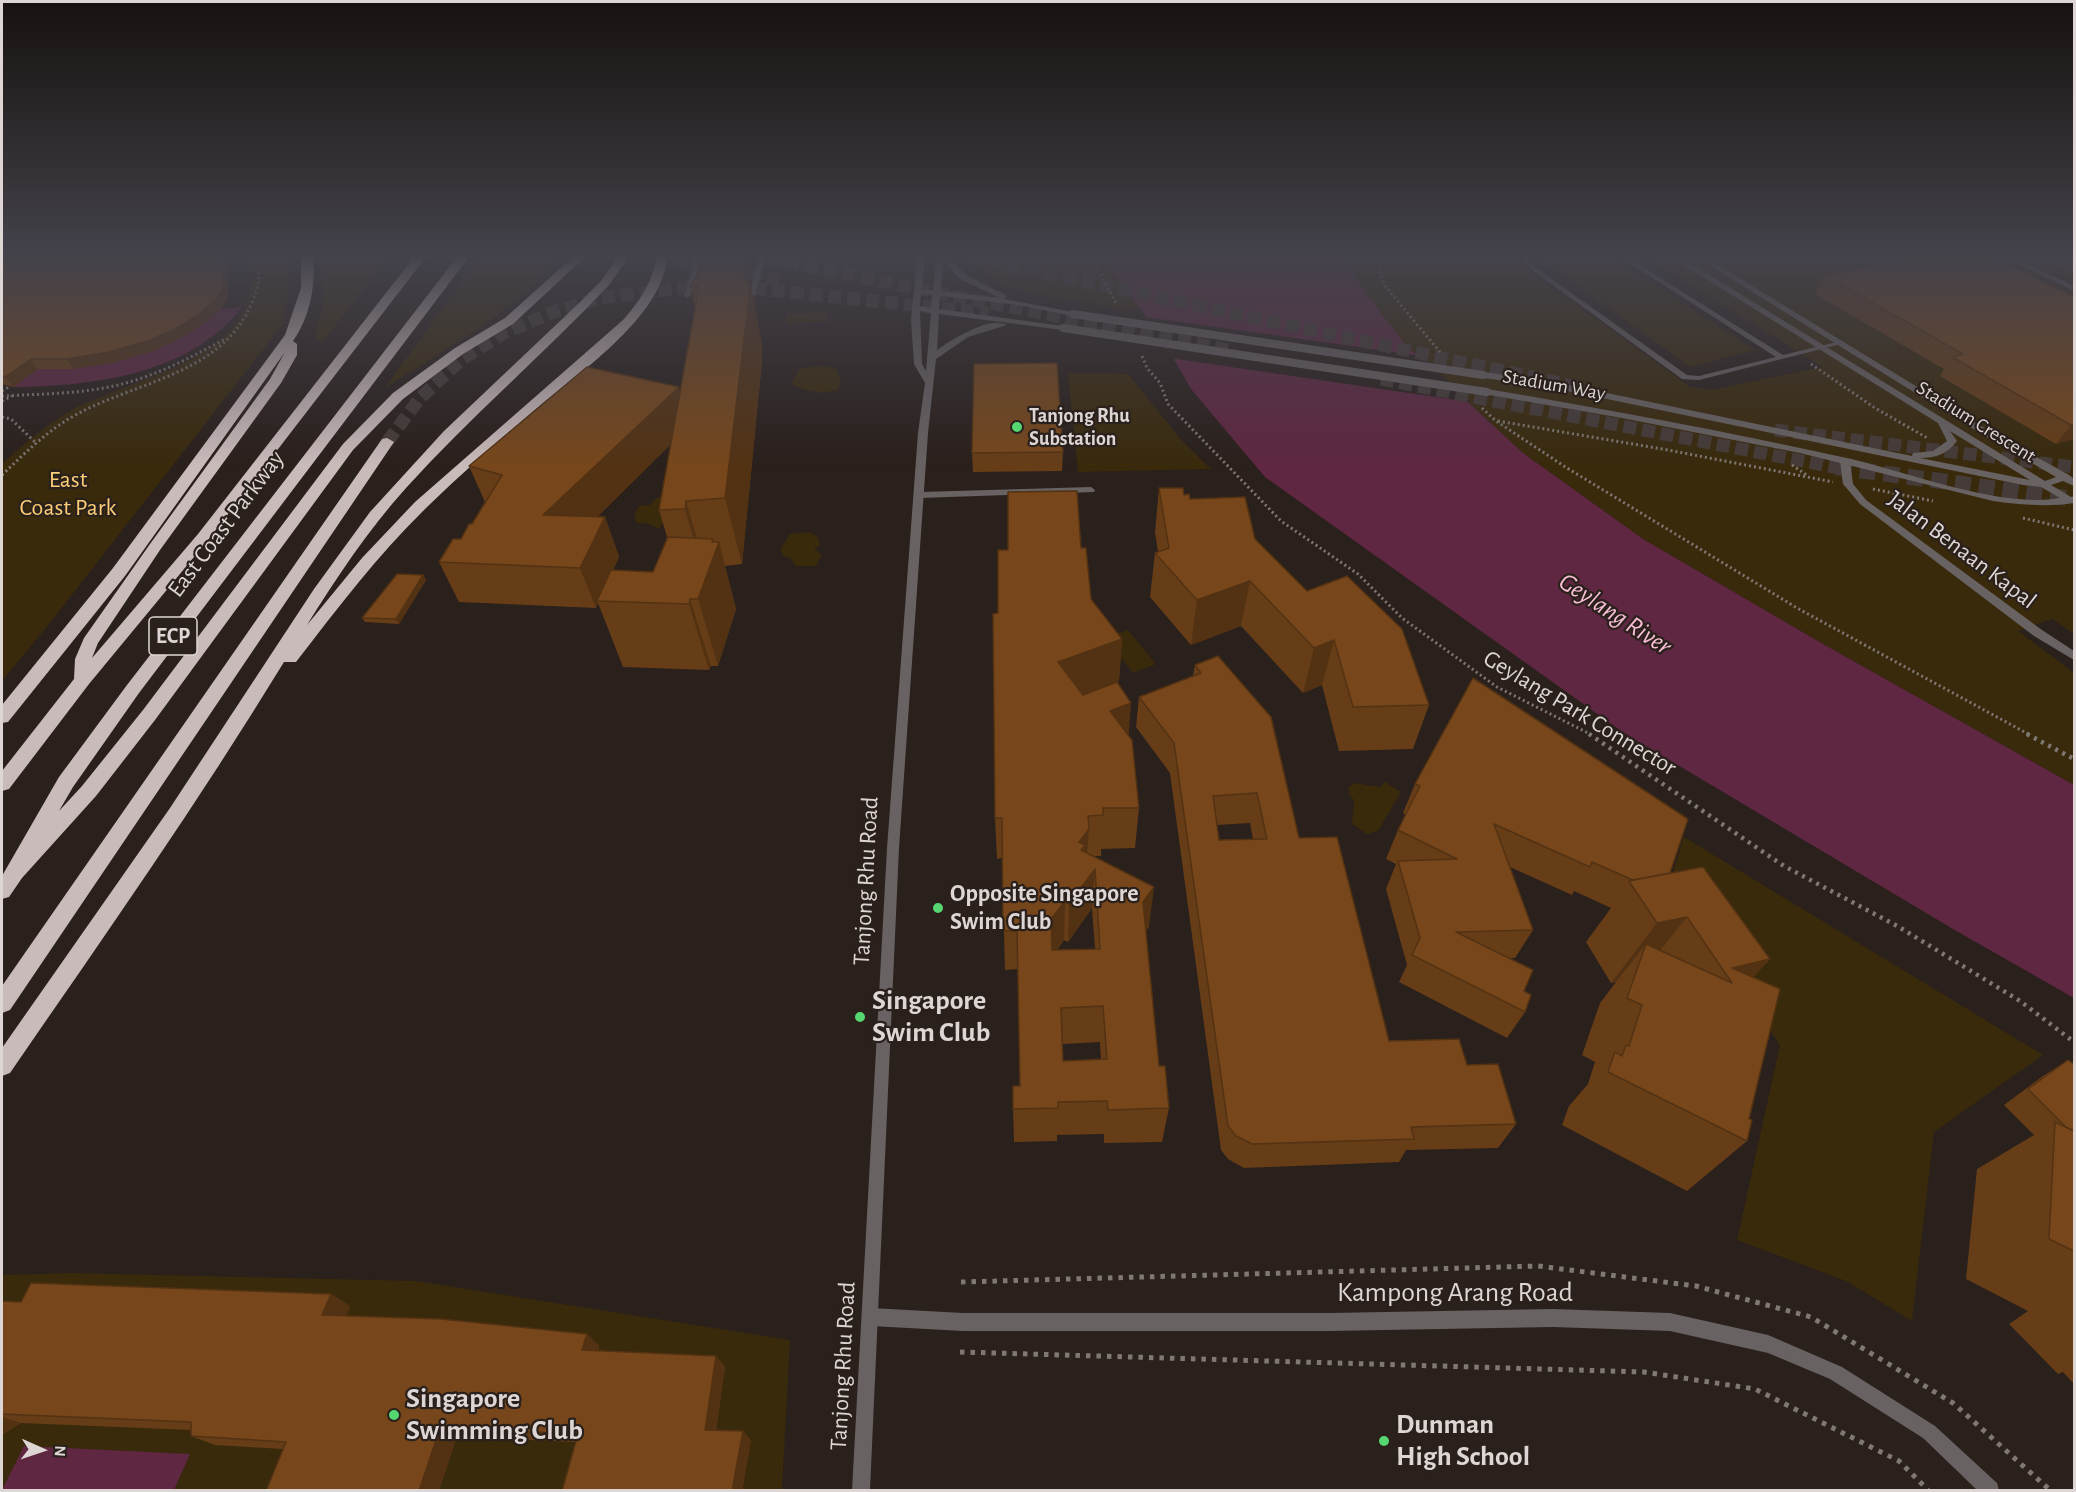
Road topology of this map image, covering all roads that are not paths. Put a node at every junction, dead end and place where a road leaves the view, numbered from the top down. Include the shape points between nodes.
1 (295, 327) edge
2 (366, 327) edge
3 (410, 327) edge
4 (500, 327) edge
5 (562, 327) edge
6 (623, 327) edge
7 (916, 327) edge
8 (933, 327) edge
9 (984, 327) edge
10 (1053, 327) edge
11 (1158, 327) edge
12 (1615, 327) edge
13 (1732, 327) edge
14 (1787, 327) edge
15 (1814, 327) edge
16 (291, 335) junction
17 (1841, 343) junction
18 (1820, 347) junction
19 (1780, 357) junction
20 (932, 358) junction
21 (929, 383) junction
22 (1940, 421) junction
23 (387, 442) tunnel mouth
24 (1894, 455) junction
25 (1845, 460) junction
26 (2070, 480) edge
27 (2044, 484) junction
28 (1091, 490) dead end
29 (920, 495) junction
30 (2073, 501) edge
31 (2074, 656) edge
32 (83, 680) junction
33 (2, 717) edge
34 (234, 728) junction
35 (2, 784) edge
36 (15, 872) junction
37 (2, 891) edge
38 (2, 1004) edge
39 (2, 1066) edge
40 (871, 1317) junction
41 (861, 1491) edge
42 (1990, 1491) edge

1 - 16 highway
2 - 32 highway, East Coast Parkway / ECP via 203,537
3 - 36 highway, East Coast Parkway / ECP via 133,689 66,782
4 - 36 highway via 398,396 348,447 149,715 89,791
5 - 34 highway via 395,492 331,575
6 - 34 highway via 462,465 393,533
7 - 21 street, Tanjong Rhu Road via 918,364
8 - 20 street, Tanjong Rhu Road
9 - 20 street via 969,332
10 - 25 street, Stadium Way, bridge via 1487,392
11 - 24 street, Stadium Way, bridge via 1544,383
12 - 19 lane via 1685,377 1699,378
13 - 19 lane
14 - 18 street, Stadium Crescent
15 - 17 street
16 - 32 highway via 291,355 276,380 90,642 83,659
16 - 33 highway via 119,572
17 - 18 lane
17 - 26 street
18 - 19 lane
18 - 22 street, Stadium Crescent
20 - 21 street, Tanjong Rhu Road
21 - 29 street, Tanjong Rhu Road
22 - 24 street via 1952,441 1945,451 1929,456
22 - 27 street, Stadium Crescent
23 - 38 highway
24 - 27 street, Stadium Way
25 - 30 street, Stadium Way via 2029,504
25 - 31 street, Jalan Benaan Kapal via 1848,484 1863,502
26 - 27 street, Stadium Way
27 - 30 street, Stadium Crescent
28 - 29 lane
29 - 40 street, Tanjong Rhu Road via 893,848
32 - 35 highway, East Coast Parkway / ECP
34 - 39 highway
36 - 37 highway, East Coast Parkway / ECP
40 - 41 street, Tanjong Rhu Road
40 - 42 street, Kampong Arang Road via 963,1322 1553,1318 1670,1322 1768,1344 1836,1373 1929,1432

